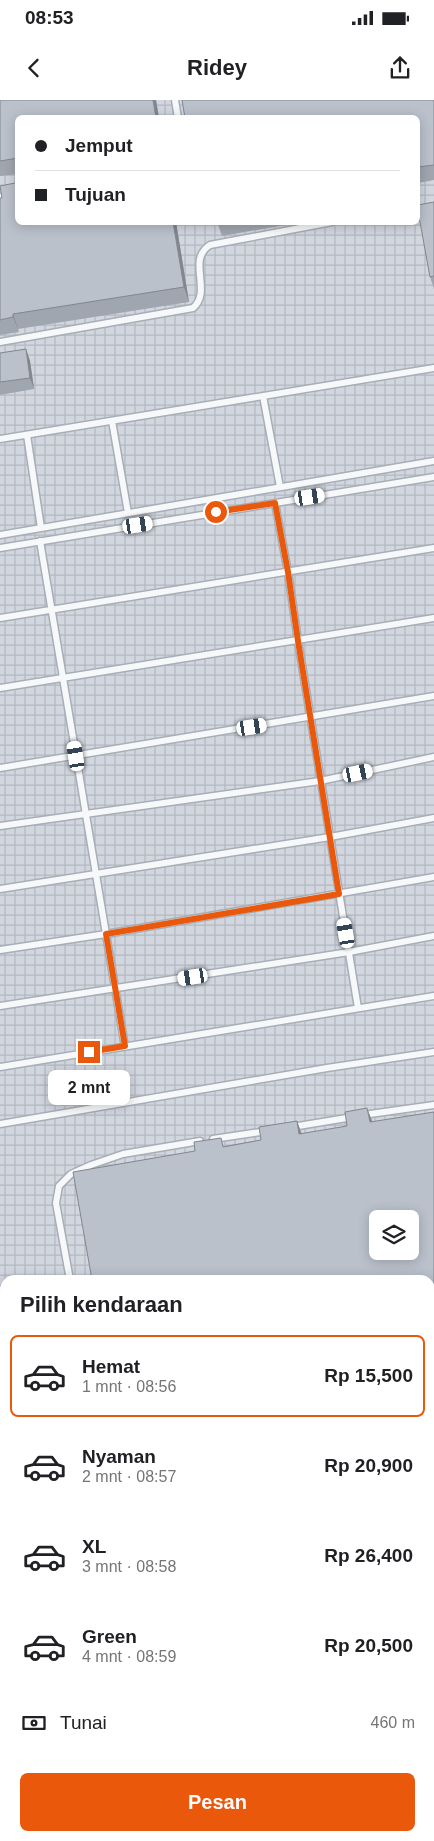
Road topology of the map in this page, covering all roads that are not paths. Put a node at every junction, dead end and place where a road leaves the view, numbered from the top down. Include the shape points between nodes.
1 (175, 100) edge
2 (178, 115) edge
3 (15, 194) edge
4 (0, 197) edge
5 (316, 225) edge
6 (0, 342) edge
7 (434, 368) edge
8 (263, 396) junction
9 (112, 421) junction
10 (27, 435) junction
11 (0, 439) edge
12 (434, 461) edge
13 (434, 477) edge
14 (280, 487) junction
15 (275, 503) junction
16 (128, 513) junction
17 (41, 528) junction
18 (0, 535) edge
19 (40, 541) junction
20 (0, 548) edge
21 (434, 548) edge
22 (288, 572) junction
23 (52, 610) junction
24 (0, 618) edge
25 (434, 618) edge
26 (298, 641) junction
27 (64, 678) junction
28 (0, 688) edge
29 (434, 696) edge
30 (311, 718) junction
31 (76, 756) junction
32 (434, 757) edge
33 (0, 768) edge
34 (320, 781) junction
35 (86, 813) junction
36 (434, 818) edge
37 (0, 826) edge
38 (330, 836) junction
39 (96, 874) junction
40 (434, 877) edge
41 (0, 890) edge
42 (339, 894) junction
43 (106, 934) junction
44 (434, 936) edge
45 (0, 950) edge
46 (349, 952) junction
47 (115, 989) junction
48 (434, 996) edge
49 (0, 1006) edge
50 (358, 1008) junction
51 (125, 1046) junction
52 (434, 1052) edge
53 (0, 1067) edge
54 (434, 1104) edge
55 (0, 1124) edge
56 (285, 1128) edge
57 (275, 1130) edge
58 (69, 1275) edge

1 - 2 lane
3 - 4 lane
5 - 6 lane via 210,245 200,258 202,292 193,308
7 - 8 lane
8 - 9 lane
8 - 14 lane
9 - 10 lane
9 - 16 lane
10 - 11 lane
10 - 17 lane
12 - 14 lane
13 - 15 lane
14 - 16 lane
15 - 19 lane
15 - 22 lane
16 - 17 lane
17 - 18 lane
19 - 20 lane
19 - 23 lane
21 - 22 lane
22 - 23 lane
22 - 26 lane
23 - 24 lane
23 - 27 lane
25 - 26 lane
26 - 27 lane
26 - 30 lane
27 - 28 lane
27 - 31 lane
29 - 30 lane
30 - 31 lane
30 - 34 lane
31 - 33 lane
31 - 35 lane
32 - 34 lane
34 - 35 lane
34 - 38 lane
35 - 37 lane
35 - 39 lane
36 - 38 lane
38 - 39 lane
38 - 42 lane
39 - 41 lane
39 - 43 lane
40 - 42 lane
42 - 43 lane
42 - 46 lane
43 - 45 lane
43 - 47 lane
44 - 46 lane
46 - 47 lane
46 - 50 lane
47 - 49 lane
47 - 51 lane
48 - 50 lane
50 - 51 lane
51 - 53 lane
52 - 55 lane
54 - 56 lane
57 - 58 lane via 123,1154 71,1174 60,1186 56,1203

